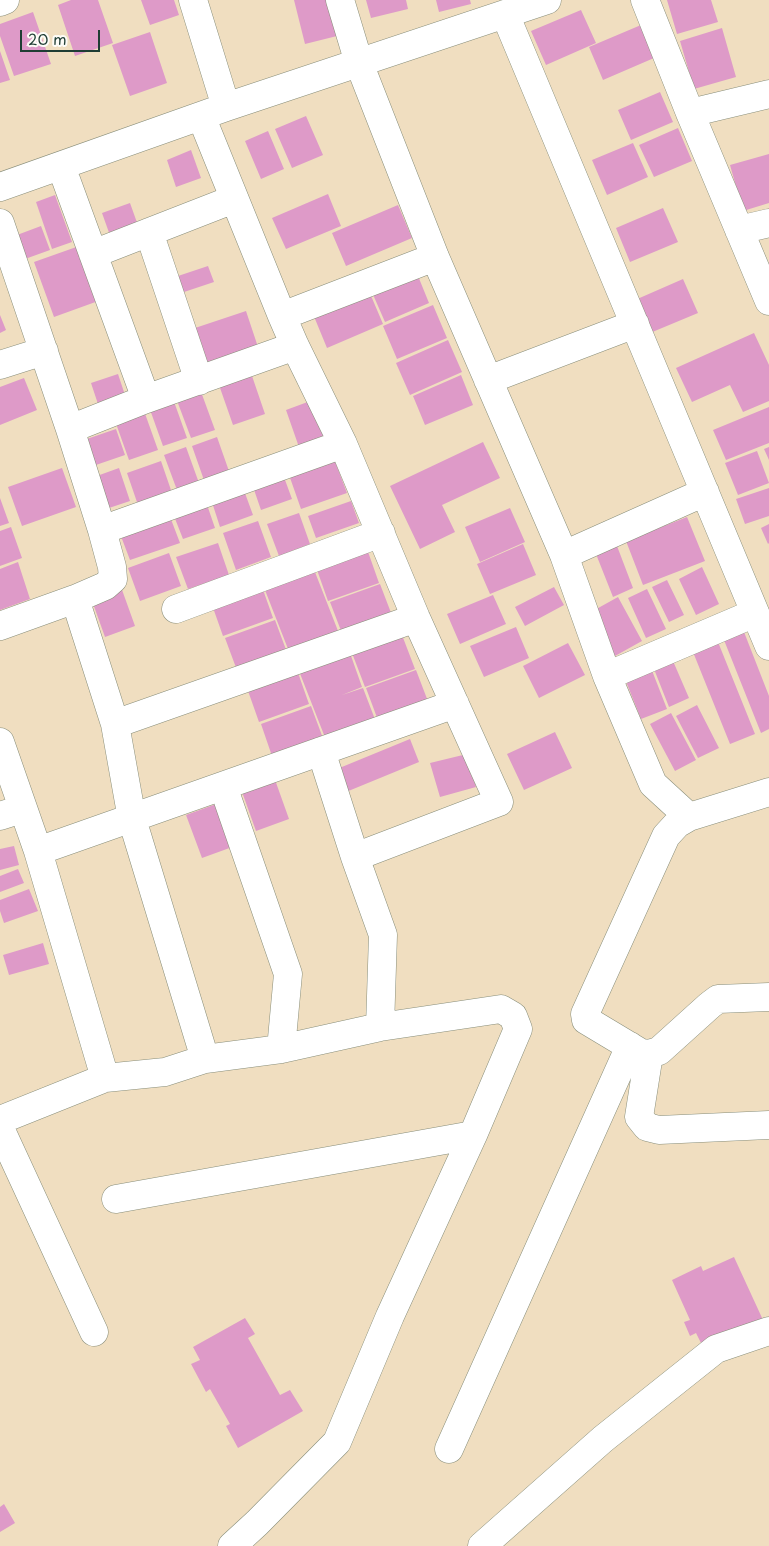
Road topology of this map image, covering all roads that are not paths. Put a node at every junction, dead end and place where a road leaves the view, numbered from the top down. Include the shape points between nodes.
1 (5, 0) edge
2 (193, 0) edge
3 (340, 0) edge
4 (546, 0) edge
5 (645, 0) edge
6 (0, 2) edge
7 (505, 14) junction
8 (359, 63) junction
9 (769, 94) edge
10 (213, 112) junction
11 (690, 113) junction
12 (61, 166) junction
13 (0, 186) edge
14 (234, 199) junction
15 (0, 223) edge
16 (769, 223) edge
17 (739, 230) junction
18 (149, 232) junction
19 (93, 254) junction
20 (435, 257) junction
21 (769, 300) edge
22 (282, 316) junction
23 (635, 324) junction
24 (295, 346) junction
25 (44, 351) junction
26 (0, 365) edge
27 (488, 380) junction
28 (199, 381) junction
29 (146, 399) junction
30 (70, 429) junction
31 (343, 444) junction
32 (705, 492) junction
33 (102, 530) junction
34 (381, 533) junction
35 (564, 555) junction
36 (75, 598) junction
37 (176, 609) dead end
38 (755, 613) junction
39 (416, 618) junction
40 (0, 626) edge
41 (769, 646) edge
42 (606, 676) junction
43 (455, 704) junction
44 (115, 724) junction
45 (0, 742) edge
46 (322, 752) junction
47 (223, 786) junction
48 (769, 792) edge
49 (11, 812) edge
50 (689, 817) junction
51 (132, 819) junction
52 (38, 851) junction
53 (355, 857) junction
54 (769, 997) edge
55 (380, 1027) junction
56 (280, 1049) junction
57 (640, 1050) junction
58 (205, 1059) junction
59 (105, 1078) junction
60 (0, 1120) edge
61 (769, 1125) edge
62 (0, 1128) edge
63 (473, 1135) junction
64 (116, 1198) dead end
65 (94, 1332) dead end
66 (764, 1340) edge
67 (449, 1449) dead end
68 (232, 1546) edge
69 (482, 1546) edge

1 - 6 street
2 - 10 street
3 - 8 street
4 - 7 street
5 - 11 street
7 - 8 street
7 - 23 street
8 - 10 street
8 - 20 street
9 - 11 street
10 - 12 street
10 - 14 street
11 - 17 street
12 - 13 street
12 - 19 street
14 - 18 street
14 - 22 street
15 - 25 street
16 - 17 street
17 - 21 street
18 - 19 street
18 - 28 street
19 - 29 street
20 - 22 street
20 - 27 street
22 - 24 street
23 - 27 street
23 - 32 street
24 - 28 street
24 - 31 street
25 - 26 street
25 - 30 street
27 - 35 street
28 - 29 street
29 - 30 street
30 - 33 street
31 - 33 street
31 - 34 street
32 - 35 street
32 - 38 street
33 - 36 street via 112,579 105,586
34 - 37 street
34 - 39 street
35 - 42 street
36 - 40 street
36 - 44 street
38 - 41 street
38 - 42 street
39 - 43 street
39 - 44 street
42 - 50 street via 653,784
43 - 46 street
43 - 53 street via 499,802
44 - 51 street
45 - 49 street
46 - 47 street
46 - 53 street
47 - 51 street
47 - 56 street via 288,974
48 - 50 street
49 - 52 street
50 - 57 street via 666,836 585,1014 586,1020
51 - 52 street
51 - 58 street
52 - 59 street
53 - 55 street via 383,935
54 - 57 street via 718,999 659,1051
55 - 56 street
55 - 63 street via 501,1009 513,1016 518,1028
56 - 58 street
57 - 61 street via 640,1117 647,1127 659,1130
57 - 67 street
58 - 59 street via 165,1072
59 - 60 street
62 - 65 street
63 - 64 street
63 - 68 street via 390,1316 337,1442
66 - 69 street via 716,1349 603,1439

